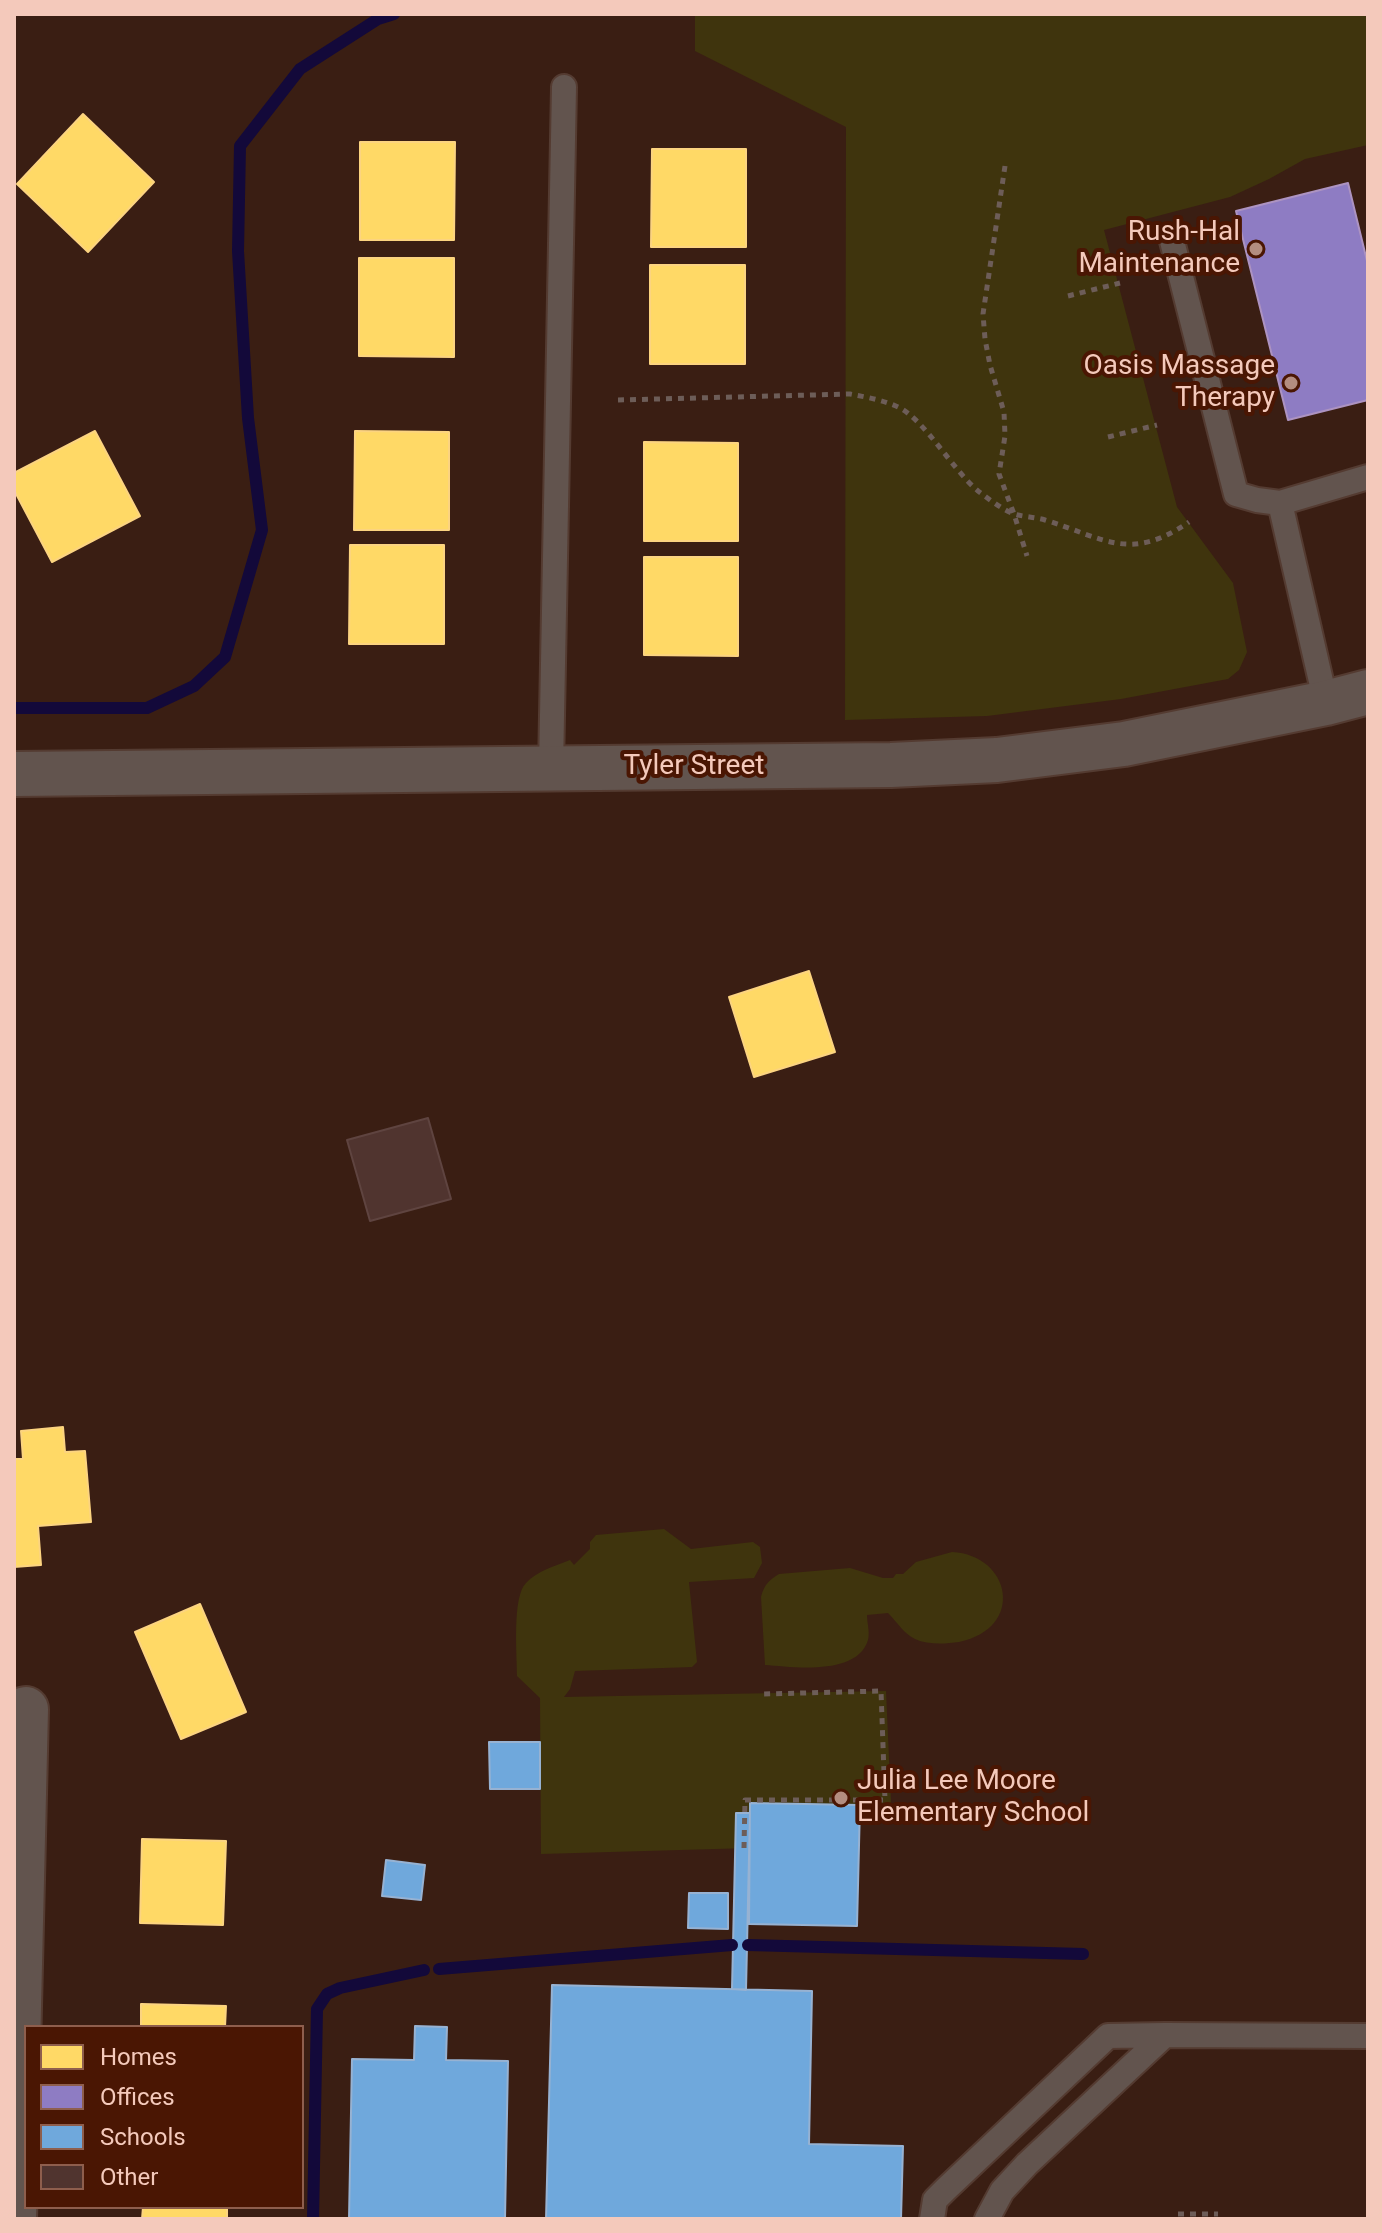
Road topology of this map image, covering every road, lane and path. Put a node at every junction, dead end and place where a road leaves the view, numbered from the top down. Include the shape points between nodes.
1 (564, 87) dead end
2 (1005, 166) dead end
3 (1172, 241) dead end
4 (1120, 283) dead end
5 (1068, 296) dead end
6 (618, 400) dead end
7 (1157, 425) dead end
8 (1108, 437) dead end
9 (1368, 477) edge
10 (1280, 503) junction
11 (1014, 514) junction
12 (1189, 522) dead end
13 (1027, 556) dead end
14 (1368, 692) edge
15 (1326, 703) junction
16 (551, 768) junction
17 (14, 774) edge
18 (764, 1694) dead end
19 (14, 1712) edge
20 (744, 1848) dead end
21 (1165, 2035) junction
22 (1368, 2036) edge
23 (1178, 2214) dead end
24 (1218, 2214) dead end
25 (14, 2219) edge
26 (932, 2219) edge
27 (987, 2219) edge

1 - 16 lane
2 - 11 path via 983,314 1004,412 999,474
3 - 10 lane via 1236,494
4 - 5 path
6 - 11 path via 850,394 873,399 916,420 967,480
7 - 8 path
9 - 10 lane
10 - 15 lane
11 - 12 path via 1086,536 1136,544 1154,541
11 - 13 path
14 - 15 street, Tyler Street
15 - 16 street, Tyler Street via 1124,744 997,760
16 - 17 street, Tyler Street
18 - 20 path via 881,1691 885,1800 745,1800
19 - 25 street via 26,1709
21 - 22 lane
21 - 26 lane via 1108,2036 935,2200
21 - 27 lane via 1027,2164 1002,2191
23 - 24 path

